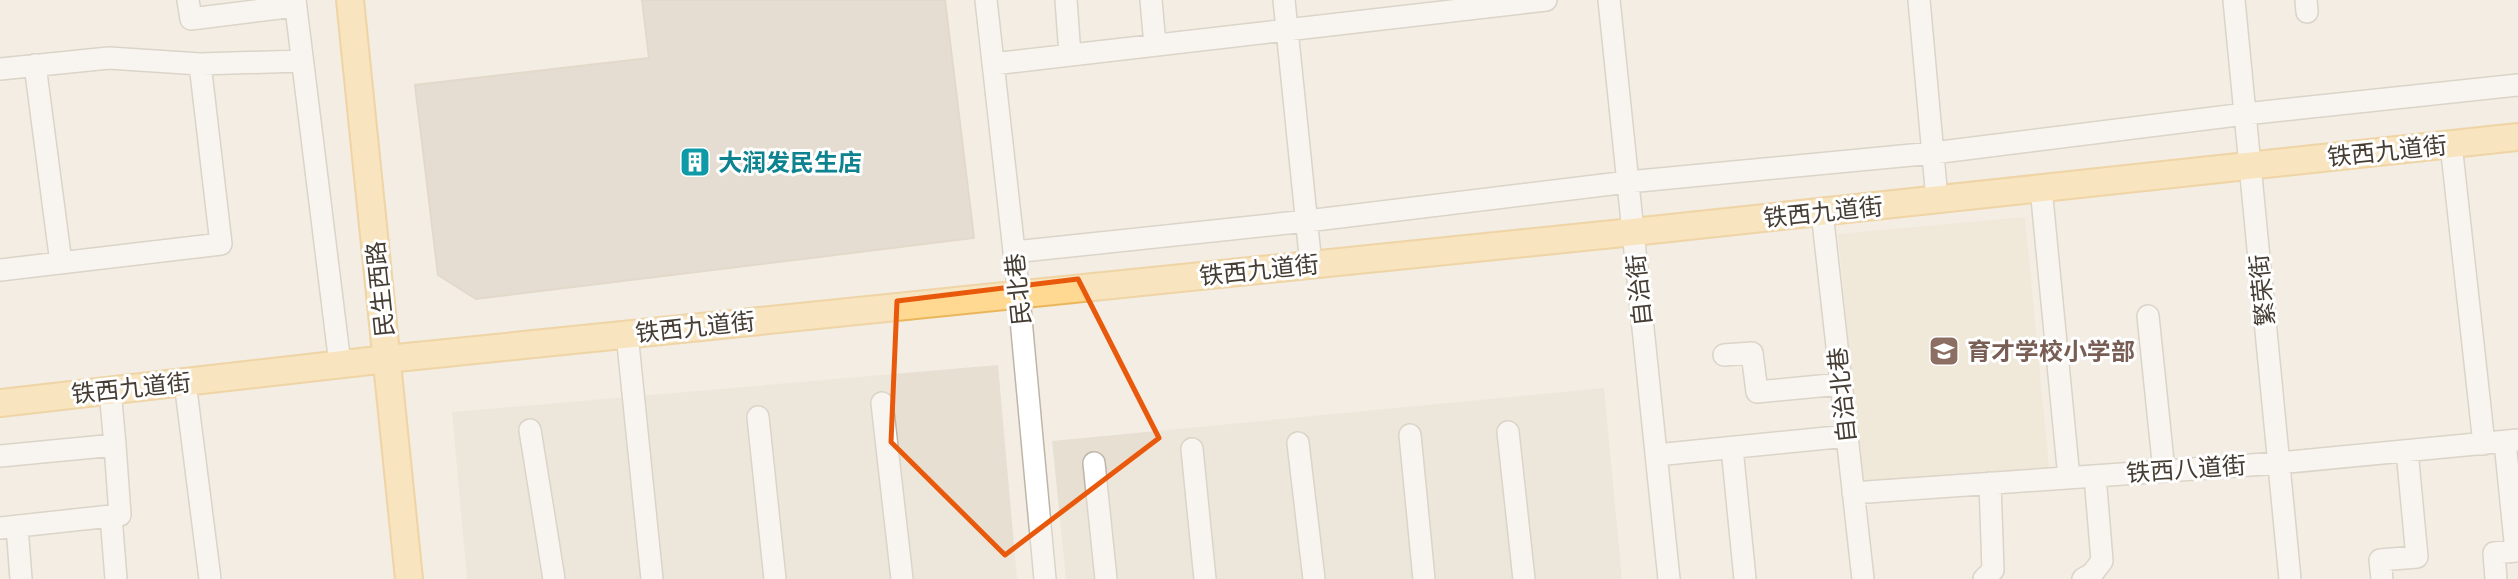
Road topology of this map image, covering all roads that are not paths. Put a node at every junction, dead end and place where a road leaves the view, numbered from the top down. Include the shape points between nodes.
1 (188, 0) edge
2 (350, 0) edge
3 (986, 0) edge
4 (1066, 0) edge
5 (1151, 0) edge
6 (1284, 0) edge
7 (1546, 0) edge
8 (1609, 0) edge
9 (1919, 0) edge
10 (2234, 0) edge
11 (295, 3) edge
12 (1481, 4) edge
13 (1378, 10) edge
14 (1287, 30) junction
15 (1155, 46) junction
16 (1070, 55) junction
17 (302, 61) junction
18 (200, 64) junction
19 (993, 64) junction
20 (34, 65) junction
21 (0, 69) edge
22 (2518, 85) edge
23 (2245, 114) junction
24 (2518, 137) edge
25 (2451, 144) junction
26 (1933, 153) junction
27 (2249, 166) junction
28 (1628, 182) junction
29 (2040, 188) junction
30 (1937, 199) junction
31 (1822, 212) junction
32 (1307, 221) junction
33 (1633, 232) junction
34 (1014, 252) junction
35 (61, 263) junction
36 (1311, 265) junction
37 (0, 270) edge
38 (1019, 294) junction
39 (2148, 316) dead end
40 (626, 334) junction
41 (1724, 355) dead end
42 (387, 359) junction
43 (340, 364) junction
44 (185, 382) junction
45 (1841, 384) junction
46 (110, 390) junction
47 (0, 402) edge
48 (882, 403) dead end
49 (758, 417) dead end
50 (530, 430) dead end
51 (1508, 432) dead end
52 (1410, 435) dead end
53 (1847, 436) junction
54 (2502, 442) edge
55 (1298, 443) dead end
56 (115, 445) junction
57 (1732, 448) junction
58 (1192, 449) dead end
59 (2407, 451) junction
60 (1656, 455) junction
61 (0, 456) edge
62 (1094, 463) dead end
63 (2279, 463) junction
64 (2164, 471) junction
65 (2095, 476) junction
66 (2069, 478) junction
67 (1990, 483) junction
68 (1853, 493) junction
69 (111, 516) junction
70 (8, 527) edge
71 (21, 579) edge
72 (116, 579) edge
73 (210, 579) edge
74 (409, 579) edge
75 (554, 579) edge
76 (652, 579) edge
77 (775, 579) edge
78 (902, 579) edge
79 (1045, 579) edge
80 (1106, 579) edge
81 (1205, 579) edge
82 (1314, 579) edge
83 (1424, 579) edge
84 (1524, 579) edge
85 (1669, 579) edge
86 (1745, 579) edge
87 (1863, 579) edge
88 (1984, 579) edge
89 (2083, 579) edge
90 (2290, 579) edge
91 (2382, 579) edge
92 (2496, 579) edge

1 - 11 street via 191,19
2 - 42 main road, 民生西路
3 - 19 street, 民北巷
4 - 16 street
5 - 15 street
6 - 14 street
7 - 12 street
8 - 28 street, 自治街
9 - 26 street
10 - 23 street, 繁荣街
11 - 17 street
12 - 13 street
13 - 14 street
14 - 15 street
14 - 32 street
15 - 16 street
16 - 19 street
17 - 18 street
17 - 43 street
18 - 20 street via 109,58
18 - 35 street via 220,244
19 - 34 street, 民北巷
20 - 21 street
20 - 35 street
22 - 23 street
23 - 26 street
23 - 27 street, 繁荣街
24 - 25 main road, 铁西九道街
25 - 27 main road, 铁西九道街
25 - 54 street
26 - 28 street
26 - 30 street
27 - 29 main road, 铁西九道街
27 - 63 street, 繁荣街
28 - 32 street
28 - 33 street, 自治街
29 - 30 main road, 铁西九道街
29 - 66 street
30 - 31 main road, 铁西九道街
31 - 33 main road, 铁西九道街
31 - 45 street, 自治北巷
32 - 34 street
32 - 36 street
33 - 36 main road, 铁西九道街
33 - 60 street, 自治街
34 - 38 street, 民北巷
35 - 37 street
36 - 38 main road, 铁西九道街
38 - 40 main road, 铁西九道街
38 - 79 street, 民北巷
39 - 64 street
40 - 42 main road, 铁西九道街
40 - 76 street
41 - 45 street via 1752,353 1758,392
42 - 43 main road, 铁西九道街
42 - 74 main road, 民生西路
43 - 44 main road, 铁西九道街
44 - 46 main road, 铁西九道街
44 - 73 street
45 - 53 street, 自治北巷
46 - 47 main road, 铁西九道街
46 - 56 street
48 - 78 street
49 - 77 street
50 - 75 street
51 - 84 street
52 - 83 street
53 - 57 street
53 - 68 street, 自治北巷
54 - 59 street, 铁西八道街
54 - 92 street via 2516,551 2494,553
55 - 82 street
56 - 61 street
56 - 69 street via 120,515
57 - 60 street
57 - 86 street
58 - 81 street
59 - 63 street, 铁西八道街
59 - 91 street via 2417,557 2380,560
60 - 85 street, 自治街
62 - 80 street
63 - 64 street, 铁西八道街
63 - 90 street, 繁荣街
64 - 65 street, 铁西八道街
65 - 66 street, 铁西八道街
65 - 89 street via 2102,561
66 - 67 street, 铁西八道街
67 - 68 street, 铁西八道街
67 - 88 street via 1993,570
68 - 87 street, 自治北巷
69 - 70 street
69 - 72 street
70 - 71 street

